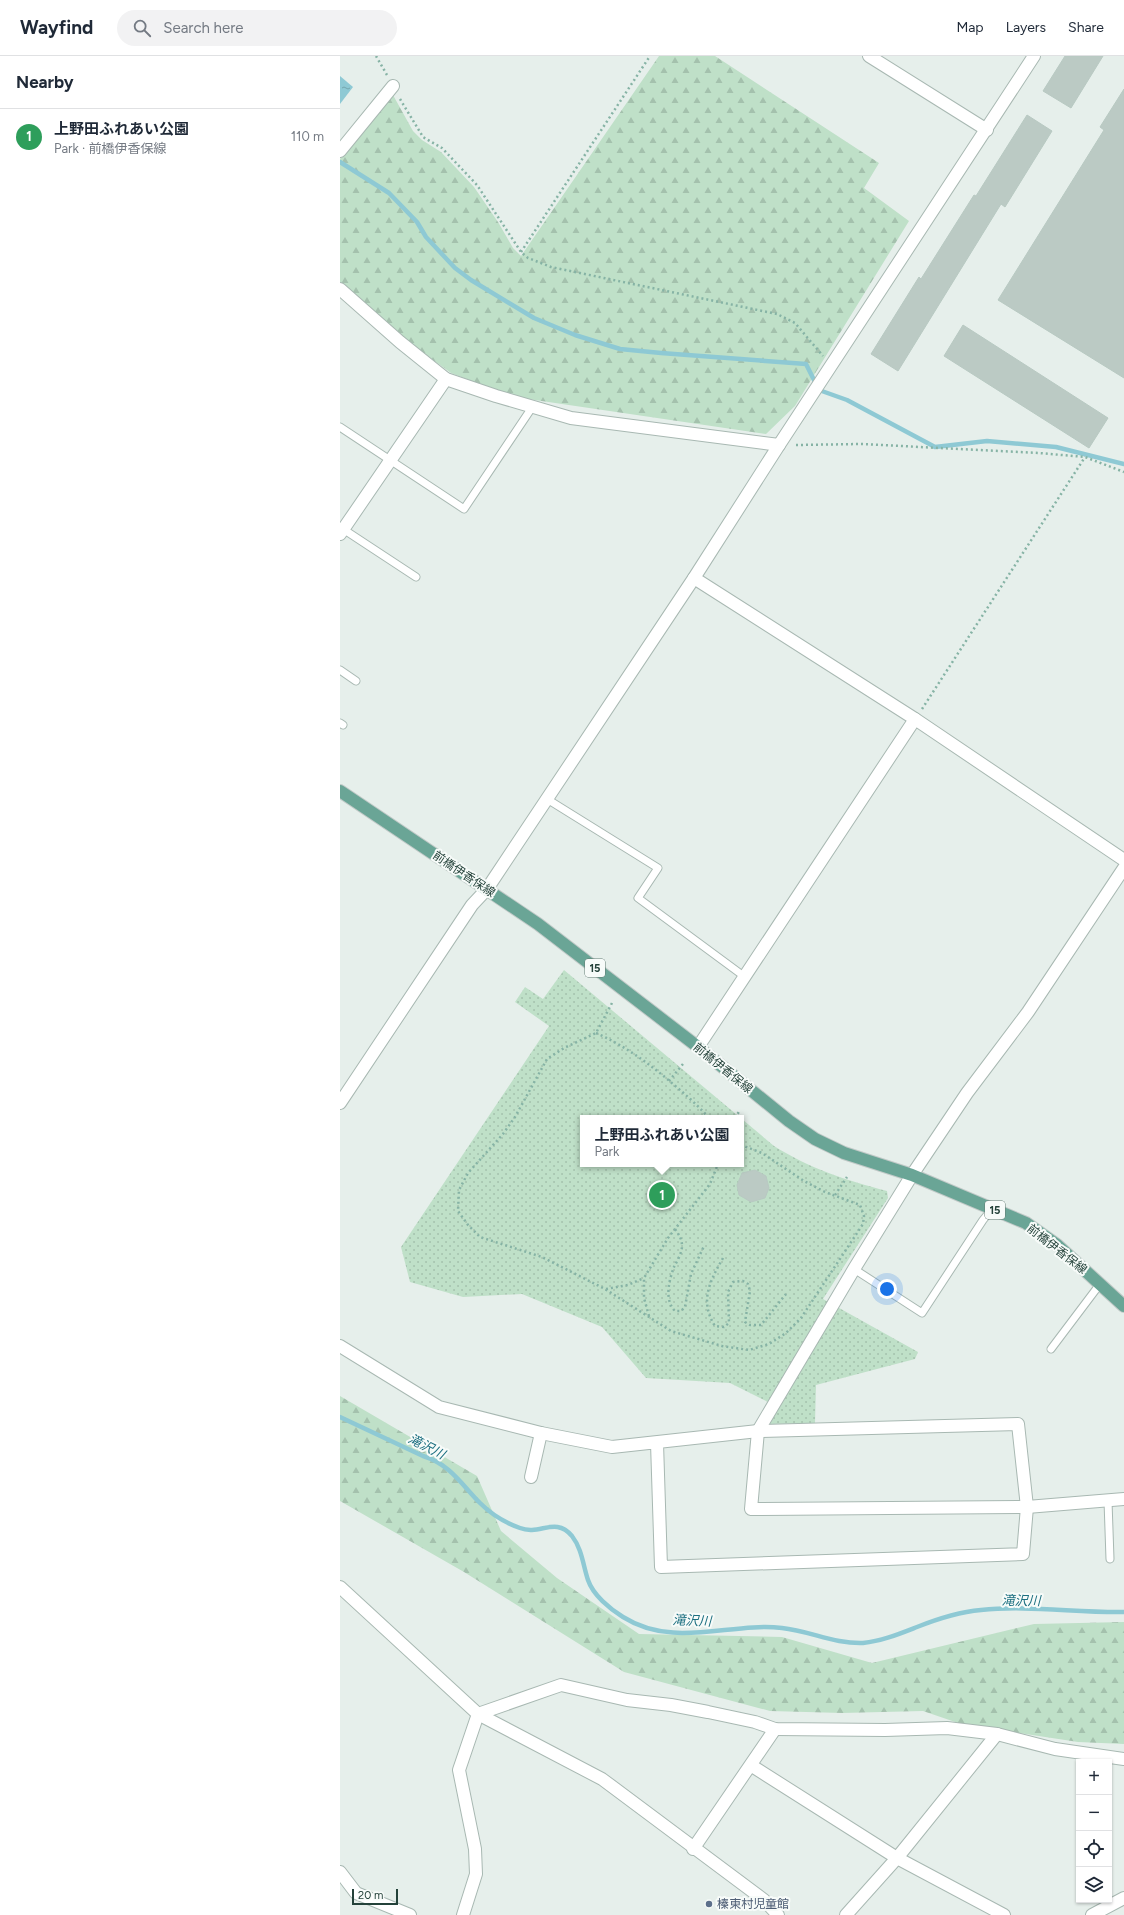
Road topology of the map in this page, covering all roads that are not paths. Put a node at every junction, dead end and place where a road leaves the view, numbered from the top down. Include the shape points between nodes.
1 (869, 56) edge
2 (1034, 56) edge
3 (393, 86) road end
4 (987, 130) junction
5 (340, 151) edge
6 (340, 289) edge
7 (446, 379) junction
8 (533, 406) junction
9 (340, 427) edge
10 (778, 445) junction
11 (391, 460) junction
12 (342, 531) edge
13 (416, 577) dead end
14 (694, 578) junction
15 (340, 670) edge
16 (356, 681) dead end
17 (915, 719) junction
18 (340, 791) edge
19 (547, 799) junction
20 (1124, 860) edge
21 (1124, 868) edge
22 (487, 889) junction
23 (745, 977) junction
24 (698, 1047) junction
25 (340, 1103) edge
26 (912, 1176) junction
27 (992, 1209) junction
28 (854, 1269) junction
29 (1100, 1284) junction
30 (1124, 1306) edge
31 (340, 1346) edge
32 (1051, 1349) dead end
33 (758, 1431) junction
34 (541, 1433) junction
35 (656, 1443) junction
36 (531, 1477) dead end
37 (1124, 1499) edge
38 (1108, 1501) junction
39 (1027, 1507) junction
40 (1110, 1559) dead end
41 (340, 1587) edge
42 (478, 1714) junction
43 (775, 1729) junction
44 (996, 1734) junction
45 (1124, 1759) edge
46 (752, 1766) junction
47 (693, 1849) junction
48 (897, 1858) junction
49 (340, 1872) edge
50 (1124, 1898) edge
51 (410, 1915) edge
52 (463, 1915) edge
53 (778, 1915) edge
54 (846, 1915) edge
55 (1004, 1915) edge
56 (1092, 1915) edge

1 - 4 street
2 - 4 street
3 - 5 street
4 - 10 street
6 - 7 street
7 - 8 street
7 - 11 street
8 - 10 street via 571,418
8 - 11 lane via 464,509
9 - 11 lane
10 - 14 street
11 - 12 street
12 - 13 lane
14 - 17 street
14 - 19 street
15 - 16 lane
17 - 20 street
17 - 23 street
18 - 22 main road, 前橋伊香保線 / 15
19 - 22 street
19 - 23 lane via 658,868 638,898
21 - 26 street via 1028,1012 967,1092
22 - 24 main road, 前橋伊香保線 / 15 via 538,924
22 - 25 street via 472,905
23 - 24 street
24 - 26 main road, 前橋伊香保線 / 15 via 815,1139 844,1153
26 - 27 main road, 前橋伊香保線 / 15
26 - 28 street
27 - 28 lane via 922,1313
27 - 29 main road, 前橋伊香保線 / 15 via 1026,1224 1057,1245
28 - 33 street
29 - 30 main road, 前橋伊香保線 / 15
29 - 32 lane
31 - 34 street via 438,1407
33 - 35 street
33 - 39 street via 1018,1424
33 - 39 street via 751,1509
34 - 35 street via 612,1447
34 - 36 street
35 - 39 street via 661,1567 1023,1554
37 - 38 street
38 - 39 street
38 - 40 lane
41 - 42 street
42 - 43 street via 561,1685 627,1700 708,1712
42 - 47 street via 602,1780
42 - 52 street via 459,1770 475,1849 476,1874
43 - 44 street via 947,1728
43 - 46 street
44 - 45 street via 1055,1749
44 - 48 street
46 - 47 street
46 - 48 street
47 - 53 street via 764,1900
48 - 54 street
48 - 55 street
49 - 51 street via 356,1893
50 - 56 street

